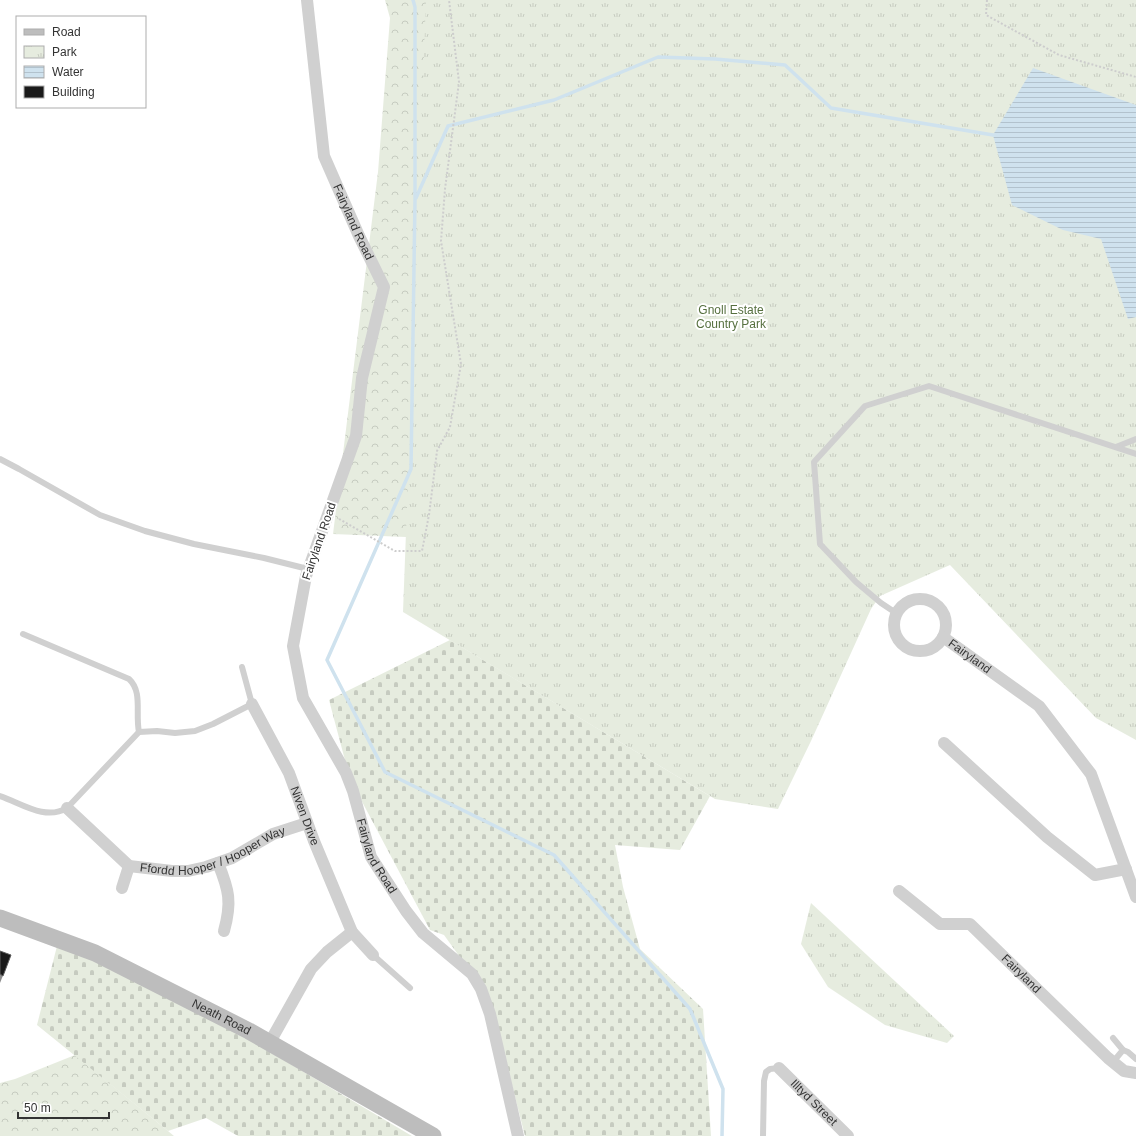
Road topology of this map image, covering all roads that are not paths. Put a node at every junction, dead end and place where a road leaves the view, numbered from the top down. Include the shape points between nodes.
1 (307, 0) edge
2 (1136, 439) edge
3 (1116, 447) junction
4 (1136, 454) edge
5 (0, 459) edge
6 (308, 569) junction
7 (896, 612) junction
8 (23, 634) dead end
9 (943, 637) junction
10 (242, 667) dead end
11 (252, 704) junction
12 (139, 732) junction
13 (944, 743) dead end
14 (0, 796) edge
15 (67, 808) junction
16 (307, 823) junction
17 (218, 863) junction
18 (129, 866) junction
19 (1126, 869) junction
20 (122, 888) dead end
21 (899, 891) dead end
22 (1136, 897) edge
23 (0, 918) edge
24 (224, 931) dead end
25 (352, 932) junction
26 (373, 955) joint
27 (410, 988) dead end
28 (1113, 1038) dead end
29 (270, 1042) junction
30 (1123, 1050) junction
31 (1136, 1058) edge
32 (1113, 1062) junction
33 (779, 1068) joint
34 (1136, 1073) edge
35 (844, 1135) edge
36 (433, 1136) edge
37 (518, 1136) edge
38 (763, 1136) edge

1 - 6 street, Fairyland Road via 324,156 384,287 362,378 356,436
2 - 3 lane
3 - 4 lane
3 - 7 lane via 929,386 865,406 814,462 820,544 856,582
5 - 6 lane via 100,515 145,531 194,544
6 - 37 street, Fairyland Road via 293,646 303,698 346,773 371,857 423,933 472,974 481,988 490,1014
7 - 9 street via 910,600 924,599 933,602 944,615 946,624
7 - 9 street via 894,628 897,637 902,644 912,650 930,649
8 - 12 lane via 129,679 135,685 137,693
9 - 19 street, Fairyland via 1039,706 1091,774
10 - 11 lane
11 - 12 lane via 194,732
11 - 16 street, Niven Drive via 289,773
12 - 15 lane
13 - 19 street via 1048,837 1095,875
14 - 15 lane via 36,811 61,812
15 - 18 street, Ffordd Hooper / Hooper Way
16 - 17 street, Ffordd Hooper / Hooper Way via 273,834 232,858
16 - 25 street, Niven Drive
17 - 18 street, Ffordd Hooper / Hooper Way via 188,871
17 - 24 street via 229,898
18 - 20 street
19 - 22 street, Fairyland
21 - 32 street, Fairyland via 940,924 970,924
23 - 29 main road, Neath Road via 95,953
25 - 26 street, Niven Drive
25 - 29 street via 311,969
26 - 27 lane
28 - 30 lane
29 - 36 main road, Neath Road
30 - 31 lane
30 - 32 lane
32 - 34 street, Fairyland via 1124,1071
33 - 35 street, Illtyd Street
33 - 38 lane via 766,1072

